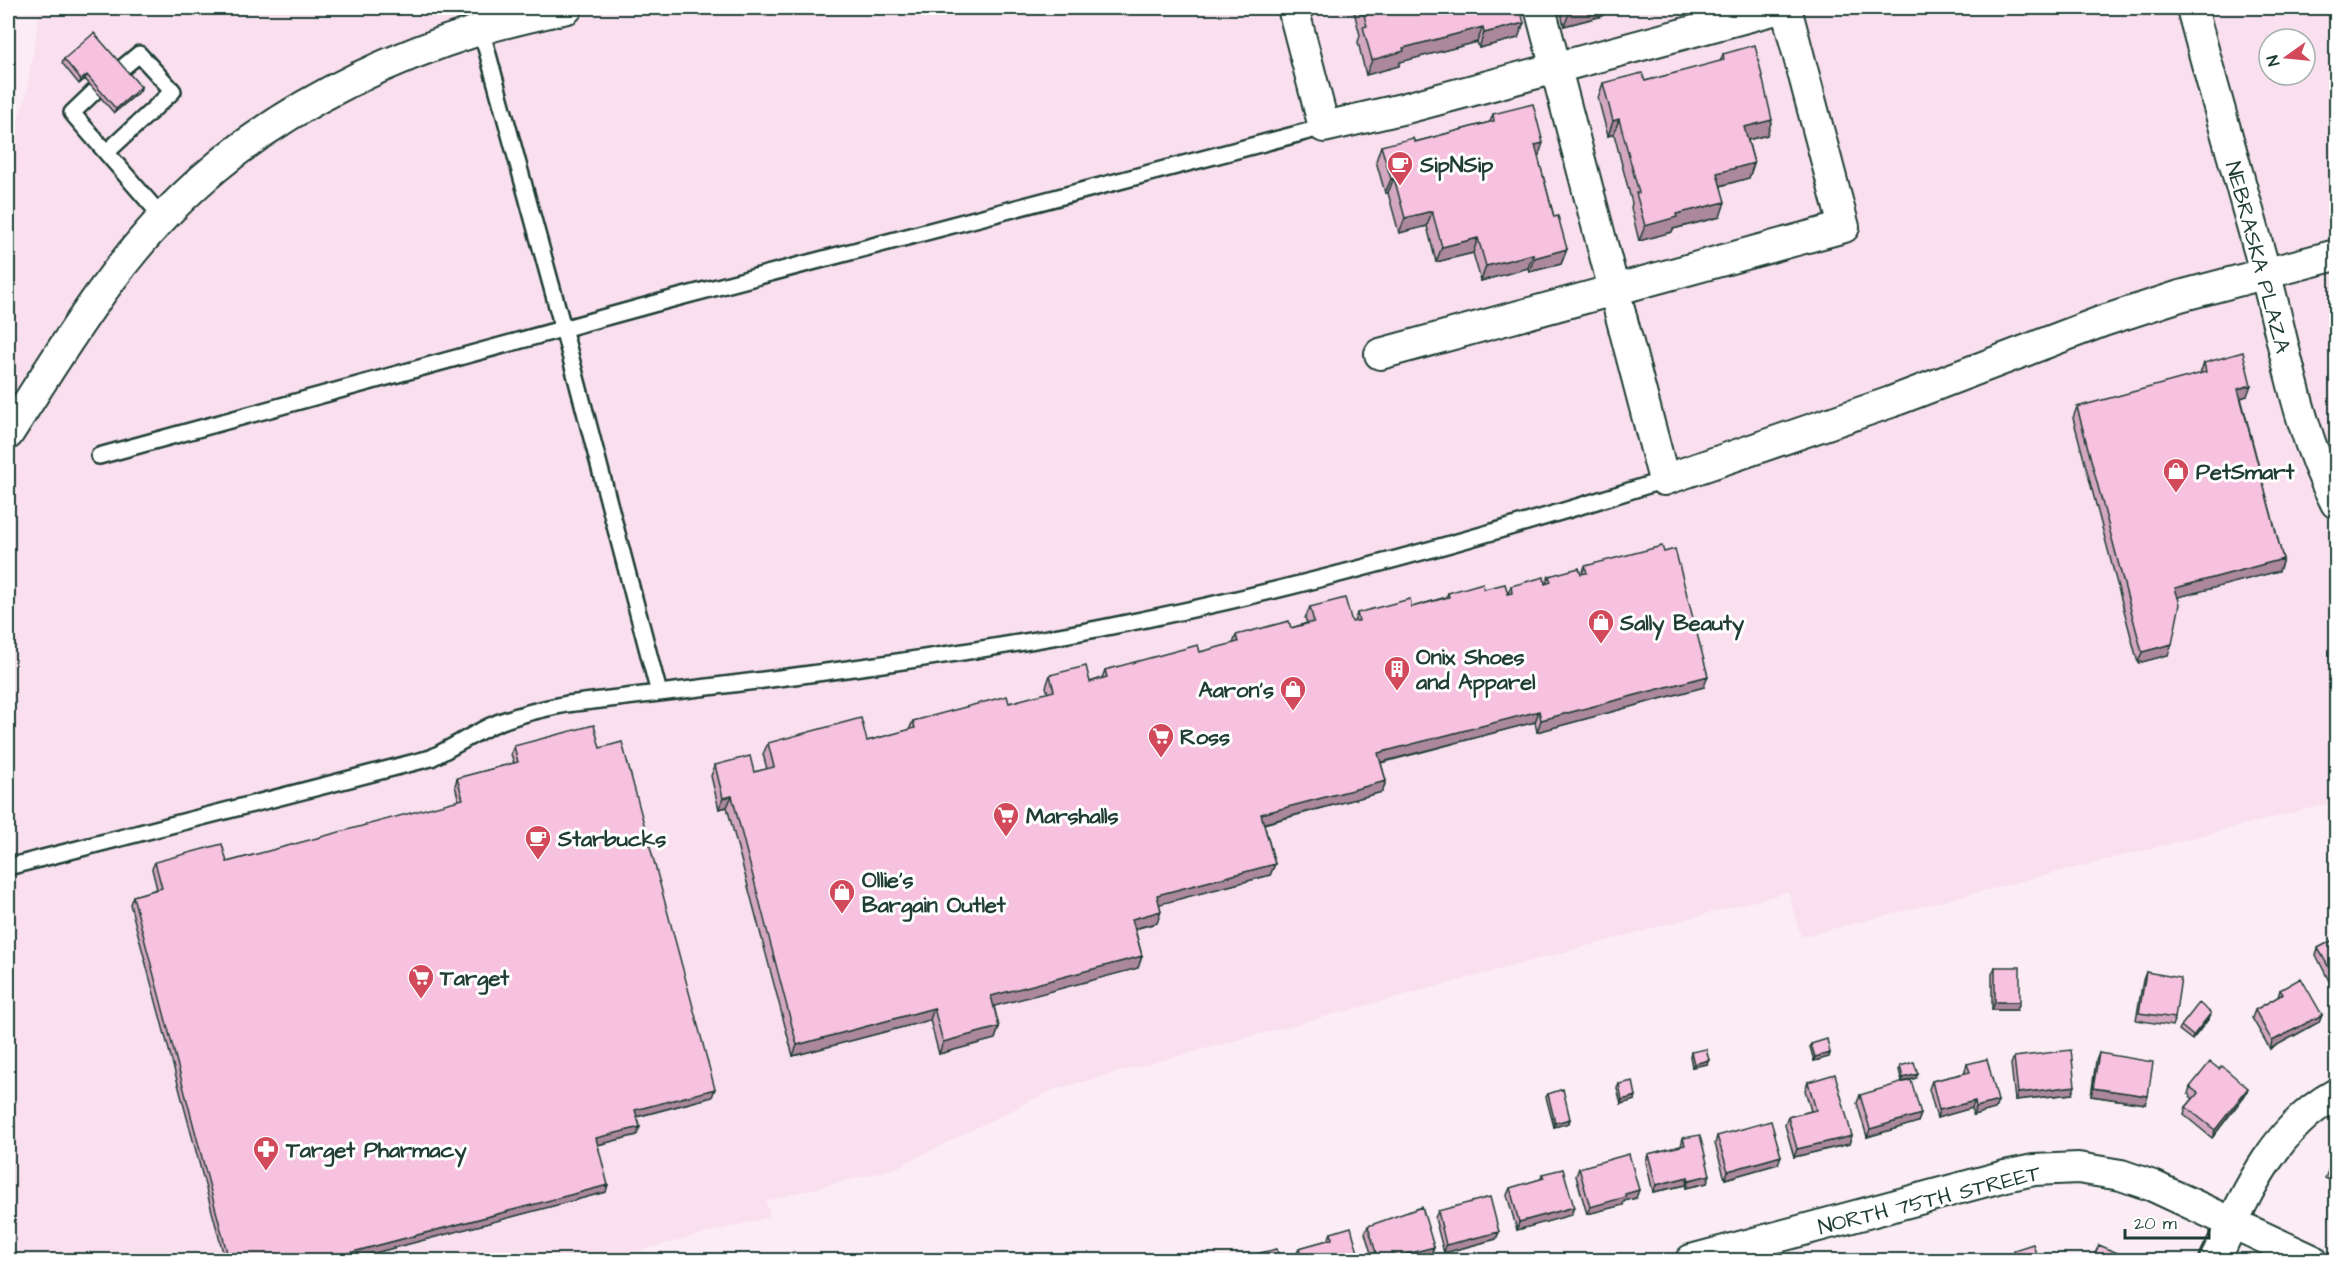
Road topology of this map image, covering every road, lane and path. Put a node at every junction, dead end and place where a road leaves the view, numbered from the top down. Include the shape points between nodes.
1 (567, 8) edge
2 (1293, 8) edge
3 (1540, 8) edge
4 (1780, 8) edge
5 (1786, 8) edge
6 (2192, 8) edge
7 (481, 29) junction
8 (121, 69) edge
9 (1556, 69) junction
10 (95, 91) edge
11 (1324, 127) junction
12 (106, 152) junction
13 (163, 218) junction
14 (2337, 255) edge
15 (2266, 274) junction
16 (1614, 290) junction
17 (563, 328) junction
18 (1380, 354) dead end
19 (8, 434) edge
20 (99, 456) dead end
21 (1664, 480) junction
22 (2337, 503) edge
23 (659, 693) junction
24 (8, 867) edge
25 (2337, 1094) edge
26 (2233, 1223) junction
27 (1691, 1260) edge
28 (2215, 1260) edge
29 (2312, 1260) edge

1 - 7 street
2 - 11 street
3 - 9 street
4 - 9 street
5 - 16 street via 1844,227
6 - 15 street, NEBRASKA PLAZA
7 - 13 street via 383,65 293,111 221,162
7 - 17 lane
8 - 12 lane via 139,54 173,91
9 - 11 street
9 - 16 street
10 - 12 lane via 72,113
11 - 17 lane
12 - 13 lane
13 - 19 street via 116,274
14 - 15 street
15 - 21 street via 2103,321 1881,406
15 - 22 street, NEBRASKA PLAZA via 2300,411
16 - 18 street
16 - 21 street
17 - 20 lane
17 - 23 lane
21 - 23 lane via 1379,564 1101,628 830,673
23 - 24 lane via 529,712 489,726 431,758
25 - 26 street via 2301,1119 2281,1141 2255,1179
26 - 27 street, NORTH 75TH STREET via 2121,1175 2078,1168 2034,1170
26 - 28 street
26 - 29 street, NORTH 75TH STREET

